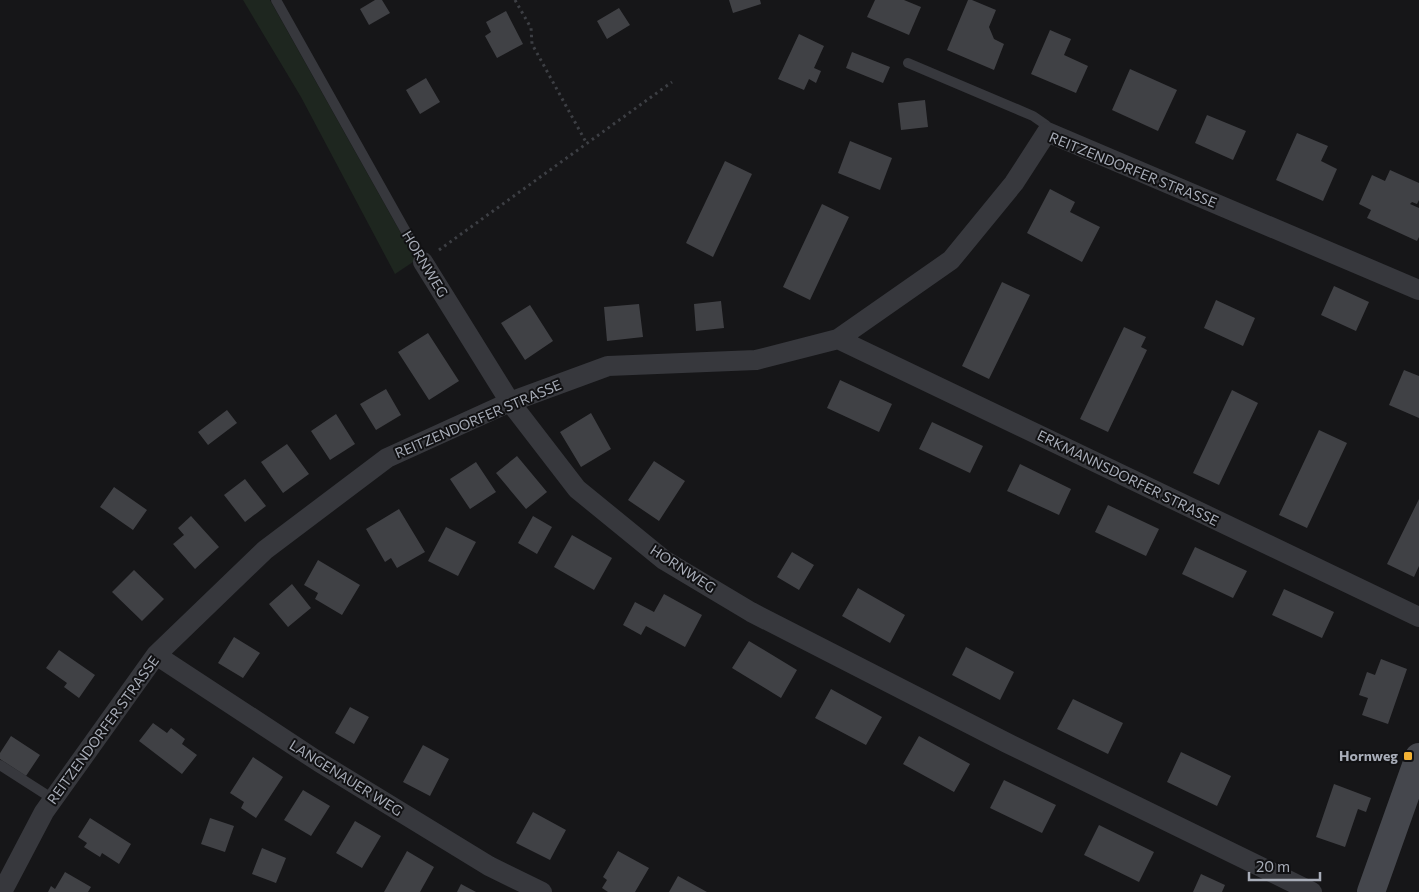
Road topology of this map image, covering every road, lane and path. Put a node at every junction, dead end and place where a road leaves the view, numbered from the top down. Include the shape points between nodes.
1 (276, 0) edge
2 (515, 0) edge
3 (908, 63) dead end
4 (672, 82) dead end
5 (1047, 132) junction
6 (587, 144) junction
7 (423, 262) junction
8 (1419, 290) edge
9 (838, 339) junction
10 (510, 402) junction
11 (1419, 617) edge
12 (156, 655) junction
13 (1419, 757) edge
14 (0, 765) edge
15 (53, 799) junction
16 (2, 892) edge
17 (542, 892) edge
18 (1312, 892) edge
19 (1371, 892) edge

1 - 7 lane, HORNWEG
2 - 6 path via 531,28 532,44
3 - 5 lane via 1033,116 1046,125
4 - 6 path
5 - 8 street, REITZENDORFER STRASSE
5 - 9 street, REITZENDORFER STRASSE via 1014,183 951,260
6 - 7 path
7 - 10 street, HORNWEG
9 - 10 street, REITZENDORFER STRASSE via 756,360 608,366
9 - 11 street, ERKMANNSDORFER STRASSE
10 - 12 street, REITZENDORFER STRASSE via 387,458 266,550
10 - 18 street, HORNWEG via 577,488 664,560 751,612 998,739
12 - 15 street, REITZENDORFER STRASSE
12 - 17 street, LANGENAUER WEG via 489,866
13 - 19 street
14 - 15 lane
15 - 16 street, REITZENDORFER STRASSE

